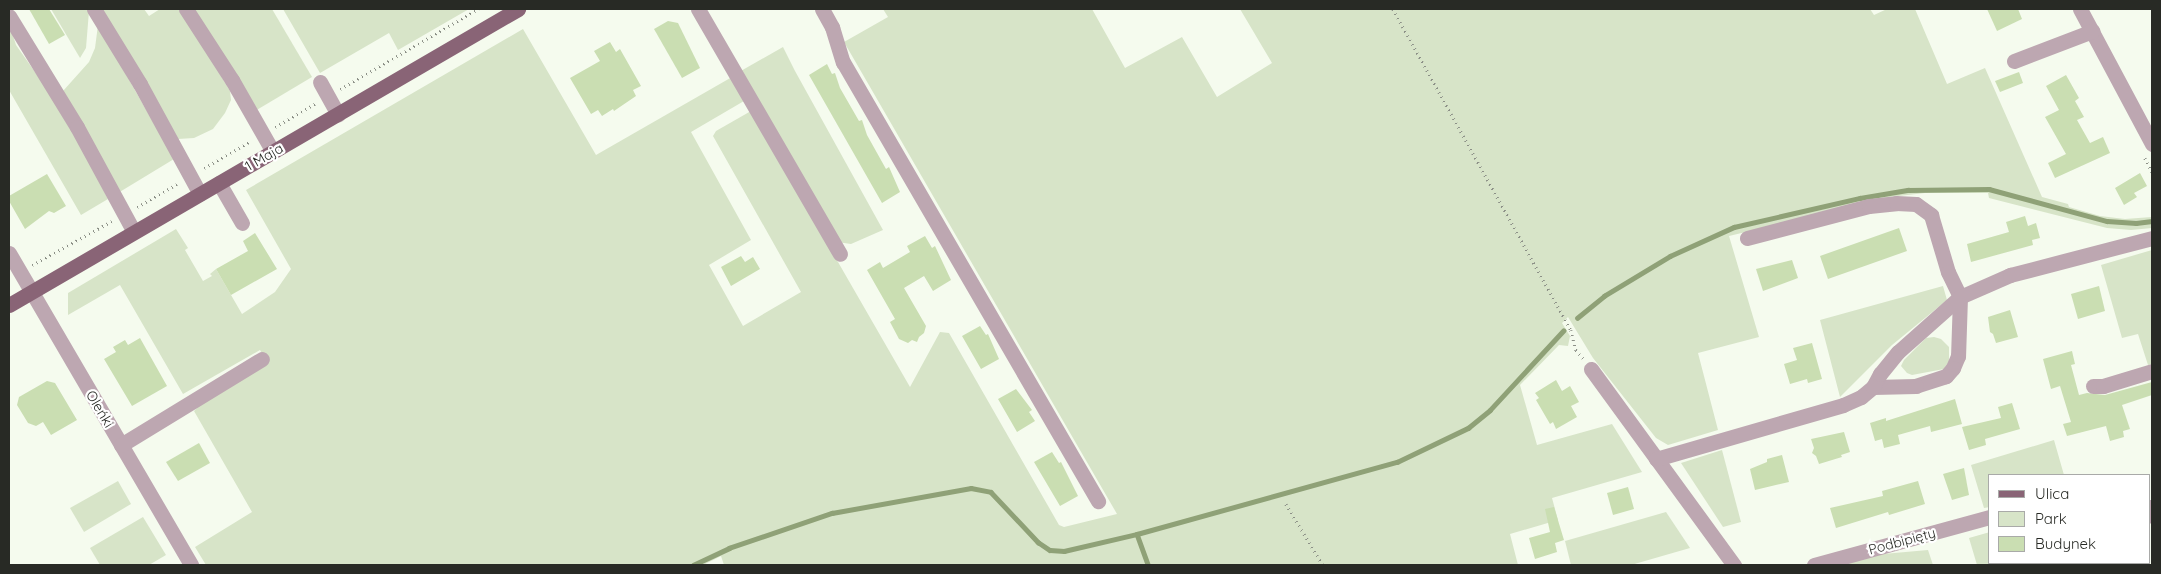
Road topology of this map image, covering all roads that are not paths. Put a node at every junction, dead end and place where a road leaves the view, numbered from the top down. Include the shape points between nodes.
1 (94, 9) edge
2 (186, 9) edge
3 (518, 9) edge
4 (698, 9) edge
5 (822, 9) edge
6 (2080, 9) edge
7 (9, 16) edge
8 (2092, 31) junction
9 (2014, 62) dead end
10 (320, 82) dead end
11 (338, 114) junction
12 (2152, 144) edge
13 (272, 152) junction
14 (219, 183) junction
15 (200, 194) junction
16 (242, 223) dead end
17 (134, 232) junction
18 (1747, 238) dead end
19 (2152, 238) edge
20 (9, 253) edge
21 (840, 254) dead end
22 (31, 292) junction
23 (1960, 297) junction
24 (9, 305) edge
25 (262, 359) dead end
26 (1591, 369) road end
27 (2152, 371) edge
28 (2093, 386) dead end
29 (1873, 387) junction
30 (121, 444) junction
31 (1656, 459) junction
32 (1098, 502) dead end
33 (1988, 518) edge
34 (191, 565) edge
35 (1734, 565) edge
36 (1814, 565) edge

1 - 15 street via 140,84
2 - 13 street via 232,80
3 - 11 main road, 1 Maja
4 - 21 street
5 - 32 street via 832,27 843,62
6 - 8 street
7 - 17 street via 78,127
8 - 9 street
8 - 12 street
10 - 11 street
11 - 13 main road, 1 Maja
13 - 14 main road, 1 Maja
14 - 15 main road, 1 Maja
14 - 16 street
15 - 17 main road, 1 Maja
17 - 22 main road, 1 Maja
18 - 23 street via 1868,206 1916,204 1935,222 1948,272
19 - 23 street via 2010,275
20 - 22 street, Oleńki
22 - 24 main road, 1 Maja
22 - 30 street, Oleńki
23 - 29 street via 1898,352
23 - 29 street via 1958,356 1946,376 1916,386
25 - 30 street
26 - 31 street
27 - 28 street via 2104,386
29 - 31 street via 1843,405
30 - 34 street, Oleńki
31 - 35 street
33 - 36 street, Podbipięty

